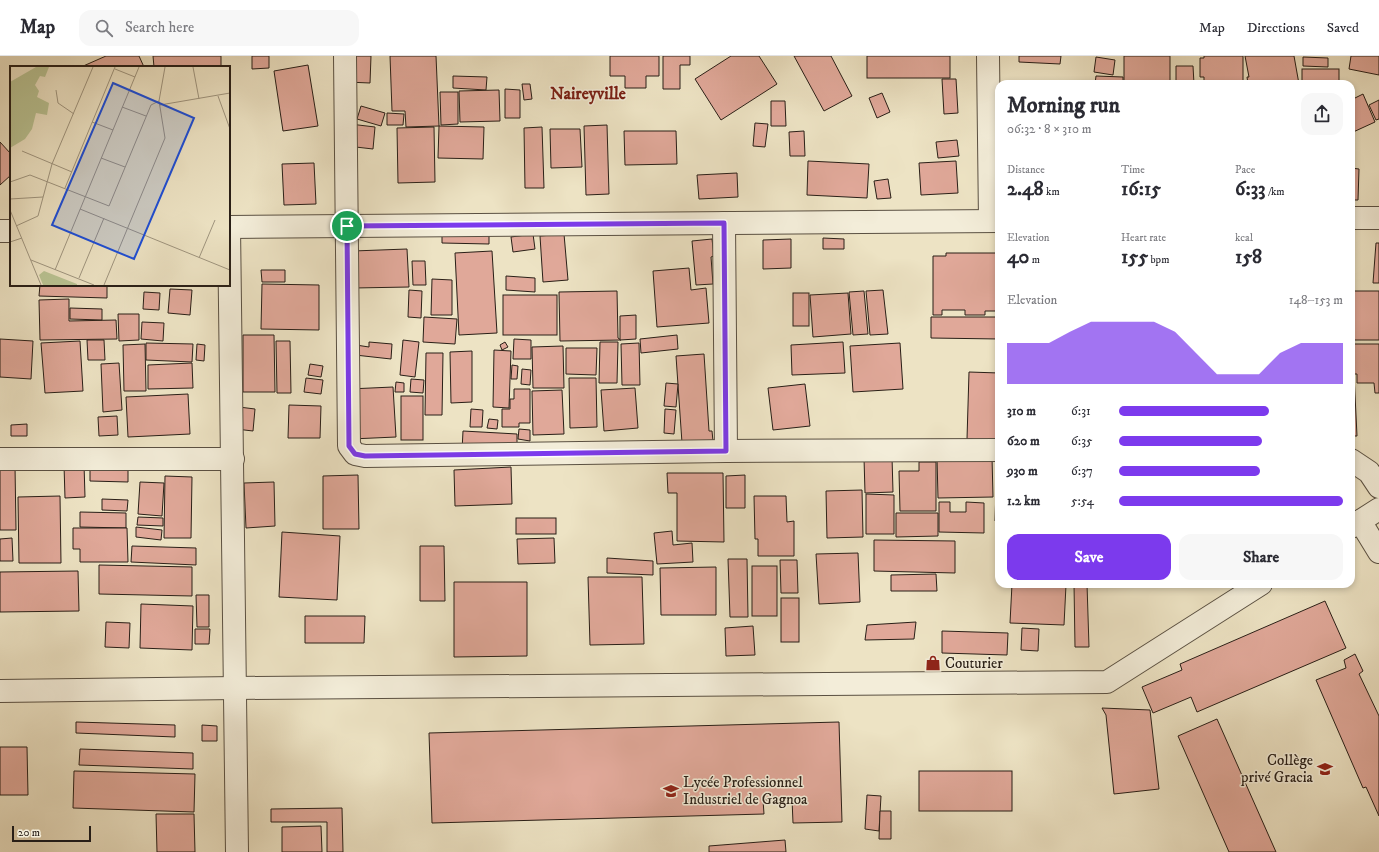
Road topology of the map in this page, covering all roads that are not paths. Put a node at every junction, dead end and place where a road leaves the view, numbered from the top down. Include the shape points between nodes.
1 (345, 56) edge
2 (988, 56) edge
3 (1355, 218) edge
4 (1379, 218) edge
5 (994, 221) edge
6 (724, 223) junction
7 (347, 226) junction
8 (230, 227) edge
9 (230, 286) edge
10 (995, 450) edge
11 (726, 451) junction
12 (0, 459) edge
13 (232, 459) junction
14 (1355, 463) edge
15 (1379, 487) edge
16 (1379, 509) edge
17 (1355, 524) edge
18 (1379, 552) edge
19 (1255, 588) edge
20 (236, 688) junction
21 (0, 691) edge
22 (237, 852) edge

1 - 7 street
2 - 5 street
3 - 4 street
5 - 6 street
6 - 7 street
6 - 11 street
7 - 8 street
7 - 11 street via 349,446 355,454 365,456
9 - 13 street
10 - 11 street
12 - 13 street
13 - 20 street
14 - 15 street via 1369,472
16 - 17 street
17 - 18 street
19 - 20 street via 1108,682
20 - 21 street
20 - 22 street

